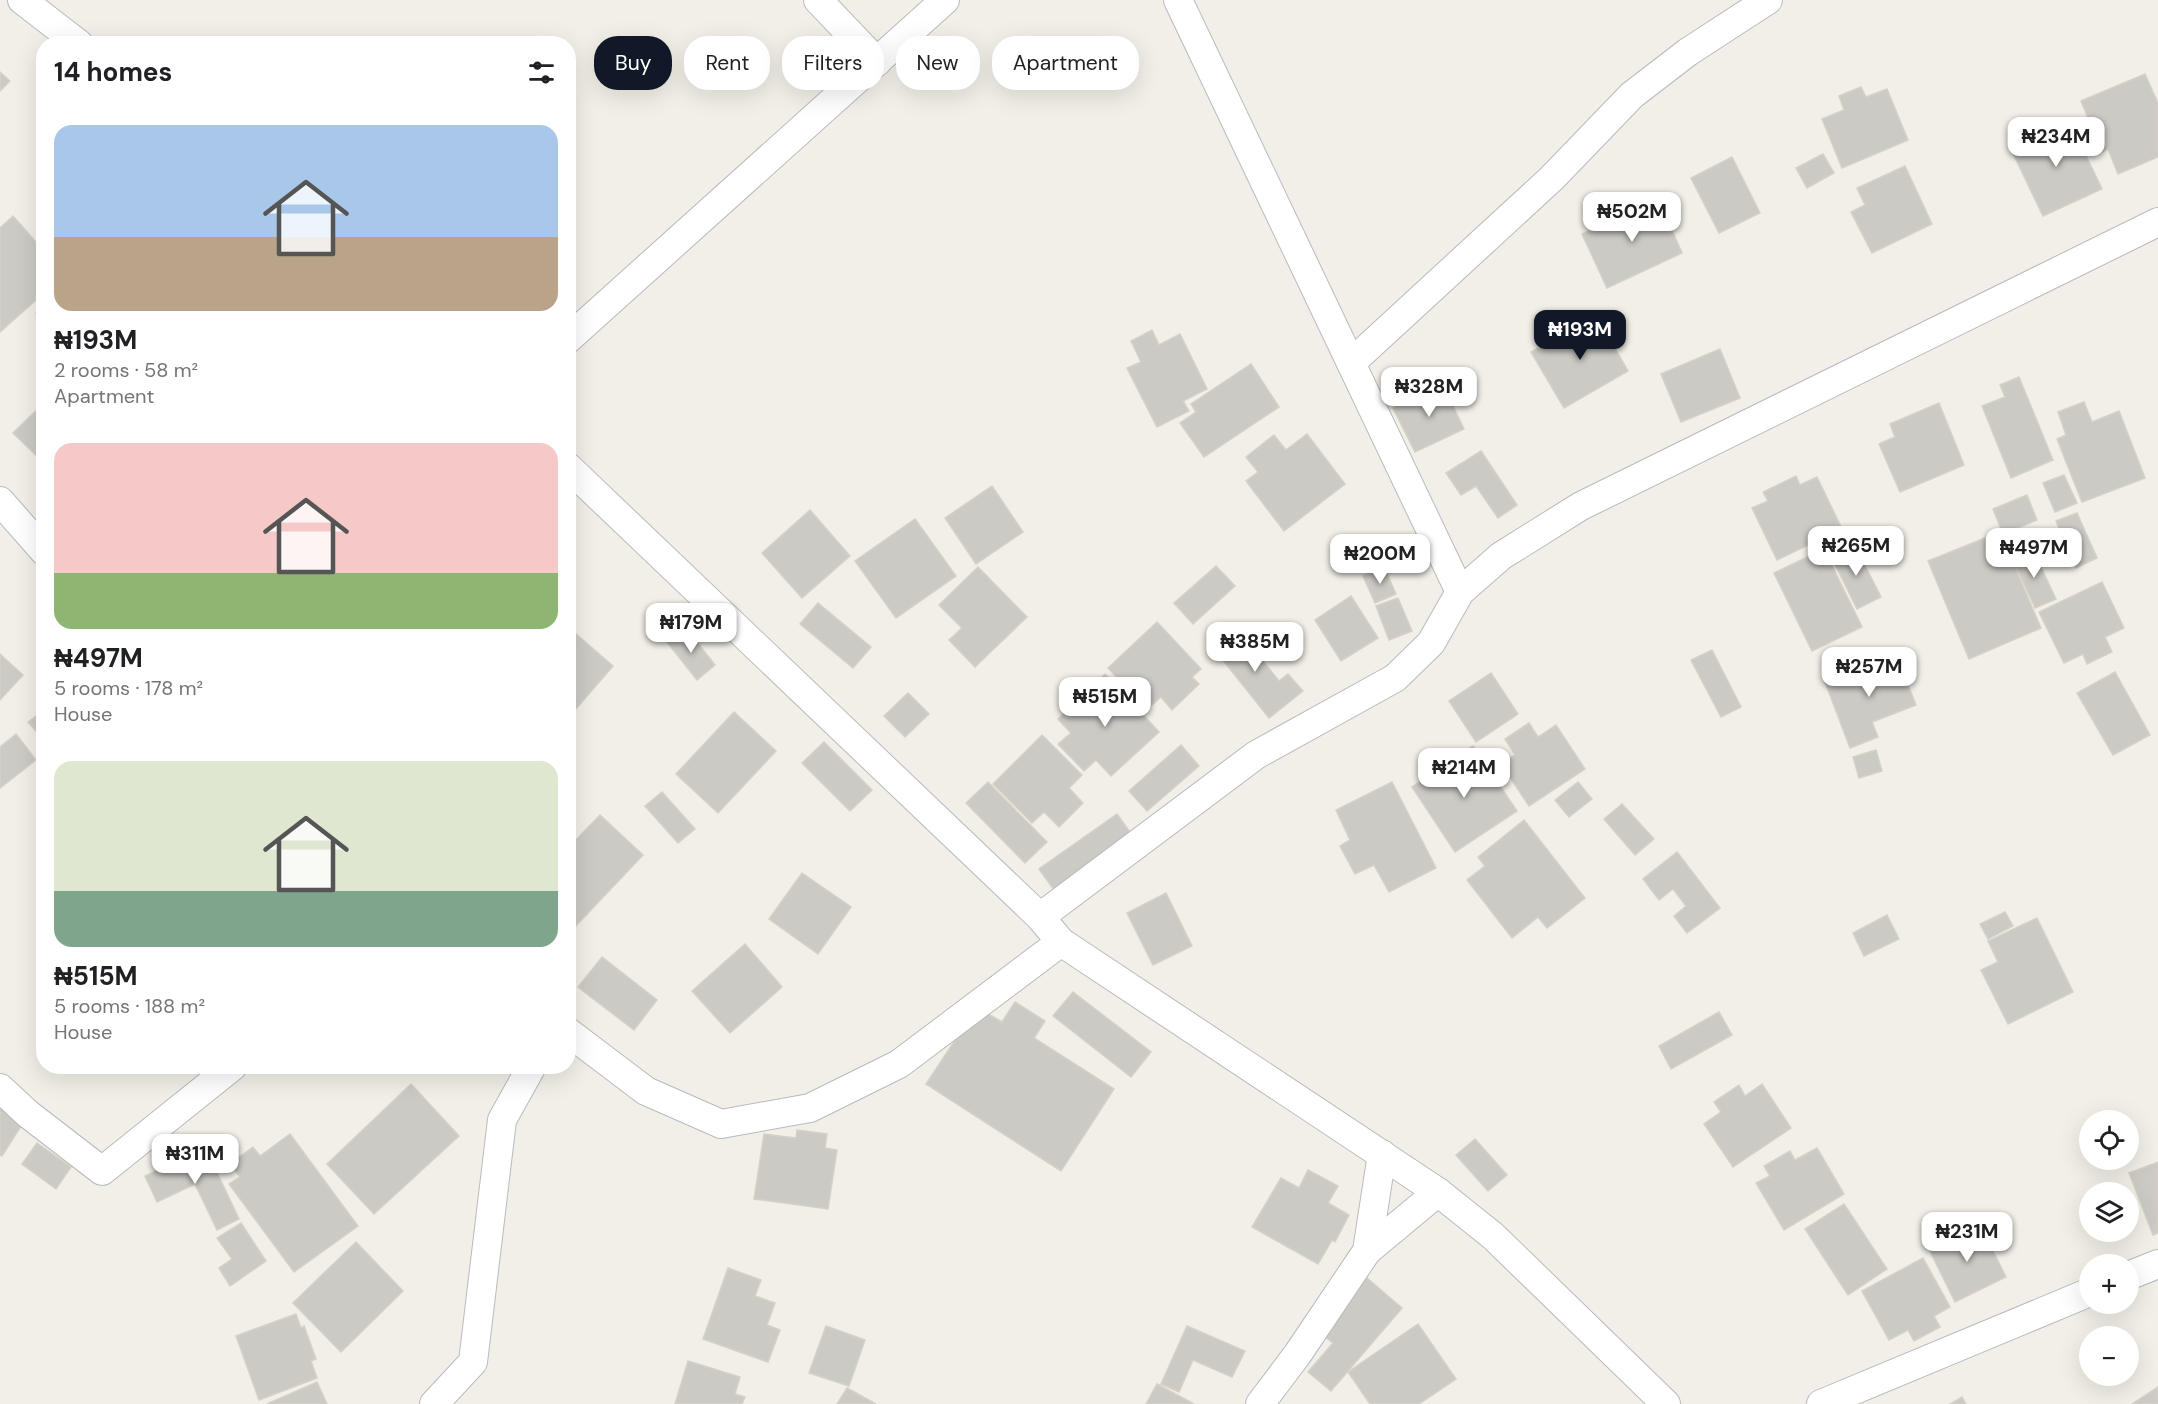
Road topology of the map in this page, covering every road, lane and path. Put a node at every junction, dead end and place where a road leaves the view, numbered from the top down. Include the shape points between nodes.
1 (22, 0) edge
2 (818, 0) edge
3 (945, 0) edge
4 (1178, 0) edge
5 (1768, 0) edge
6 (69, 36) edge
7 (852, 36) edge
8 (884, 56) edge
9 (846, 90) edge
10 (2158, 222) edge
11 (576, 332) edge
12 (1351, 363) junction
13 (576, 475) edge
14 (0, 501) edge
15 (36, 542) edge
16 (1460, 592) junction
17 (1040, 917) junction
18 (1061, 942) junction
19 (576, 1038) edge
20 (223, 1074) edge
21 (528, 1074) edge
22 (0, 1088) edge
23 (1382, 1154) junction
24 (1438, 1192) junction
25 (1367, 1251) junction
26 (2158, 1264) edge
27 (2139, 1272) edge
28 (2079, 1298) edge
29 (434, 1404) edge
30 (1260, 1404) edge
31 (1666, 1404) edge
32 (1821, 1404) edge

1 - 6 street
2 - 7 street
3 - 8 street
4 - 12 street
5 - 12 street via 1632,94 1552,178
9 - 11 street
10 - 16 street via 1581,506 1501,556
12 - 16 street
13 - 17 street
14 - 15 street
16 - 17 street via 1431,644 1395,678 1256,755
17 - 18 street
18 - 19 street via 899,1064 810,1108 721,1124 646,1091
18 - 23 street
20 - 22 street via 102,1171 27,1114
21 - 29 street via 502,1120 473,1362
23 - 24 street
23 - 25 street
24 - 25 street
24 - 31 street via 1493,1236
25 - 30 street
26 - 27 street
28 - 32 street

